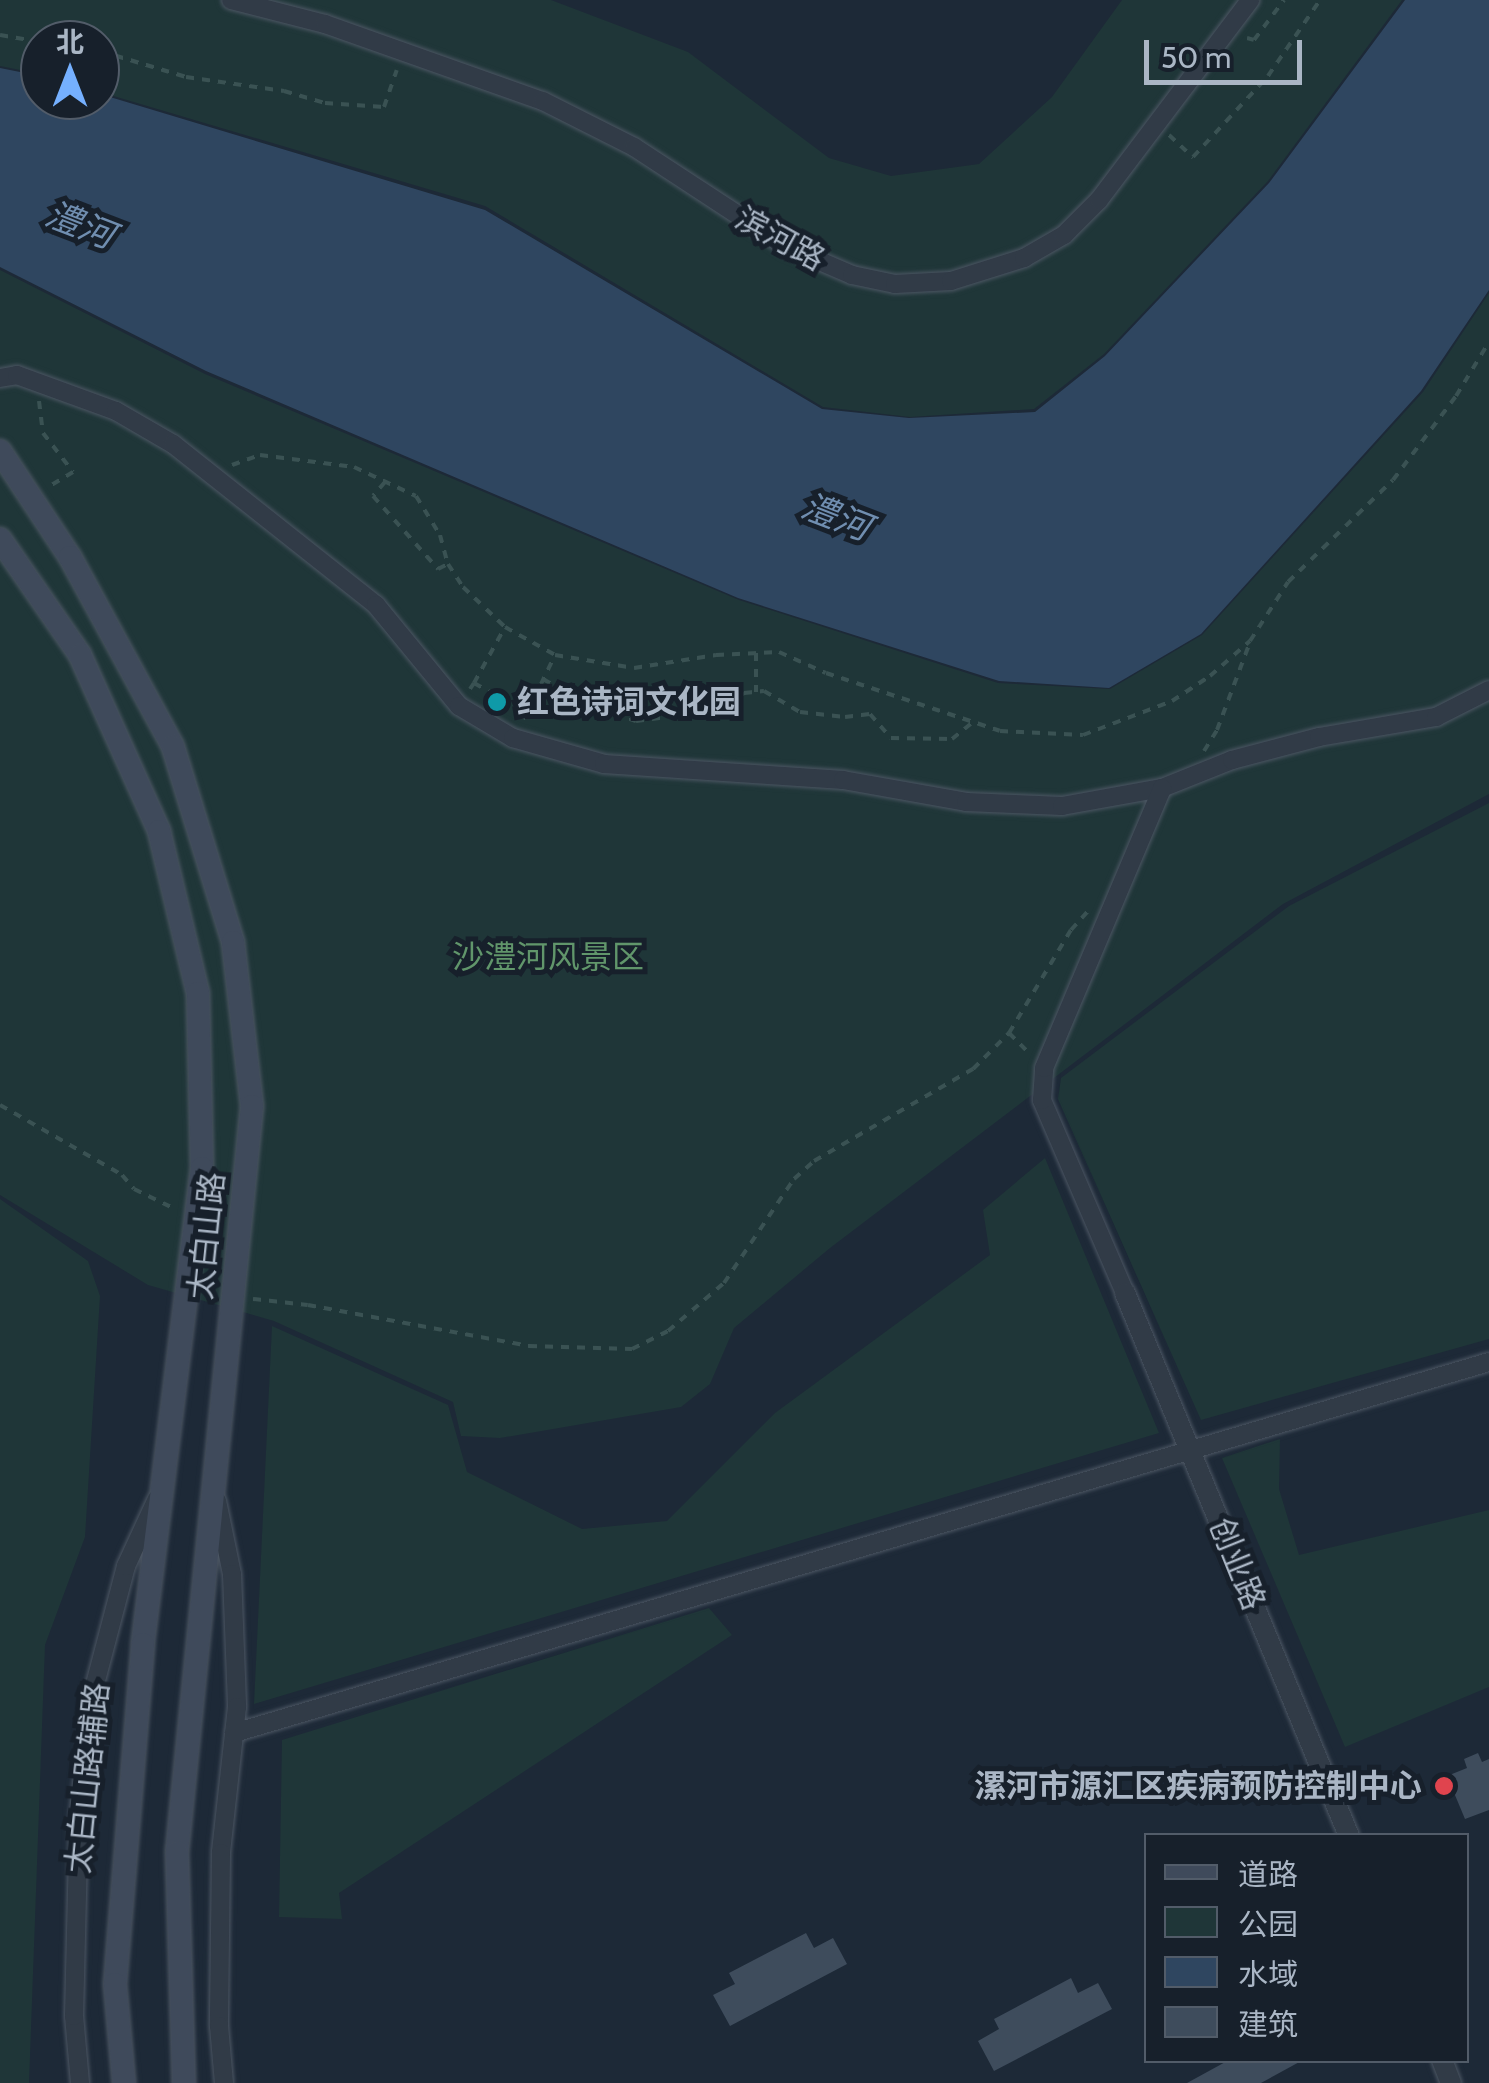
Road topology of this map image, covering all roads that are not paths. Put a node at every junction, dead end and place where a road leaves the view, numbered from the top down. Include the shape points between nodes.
1 (230, 0) edge
2 (1250, 0) edge
3 (0, 378) edge
4 (0, 451) edge
5 (0, 539) edge
6 (1489, 690) edge
7 (1162, 788) junction
8 (1126, 1293) joint
9 (1489, 1362) edge
10 (1190, 1452) junction
11 (164, 1485) junction
12 (214, 1485) junction
13 (234, 1733) junction
14 (1348, 1833) edge
15 (80, 2083) edge
16 (124, 2083) edge
17 (184, 2083) edge
18 (224, 2083) edge

1 - 2 street, 滨河路 via 404,50 543,100 634,147 787,247 852,275 895,284 952,281 1024,258 1064,235 1164,131
3 - 7 street via 37,381 116,411 174,444 376,604 459,706 513,738 604,764 842,780 966,802 1062,806
4 - 12 main road, 太白山路 via 70,556 172,747 233,942 252,1106
5 - 11 main road, 太白山路 via 80,656 159,831 198,993 202,1168
6 - 7 street via 1436,717 1319,737 1232,760
7 - 8 street via 1044,1068 1042,1100
8 - 10 street, 创业路
9 - 10 street
10 - 13 street
10 - 14 street, 创业路
11 - 15 street, 太白山路辅路 via 126,1566 93,1692 79,1814 74,2016
11 - 16 main road, 太白山路 via 143,1644 115,1984
12 - 13 street via 232,1574
12 - 17 main road, 太白山路 via 177,1852
13 - 18 street via 221,1853

